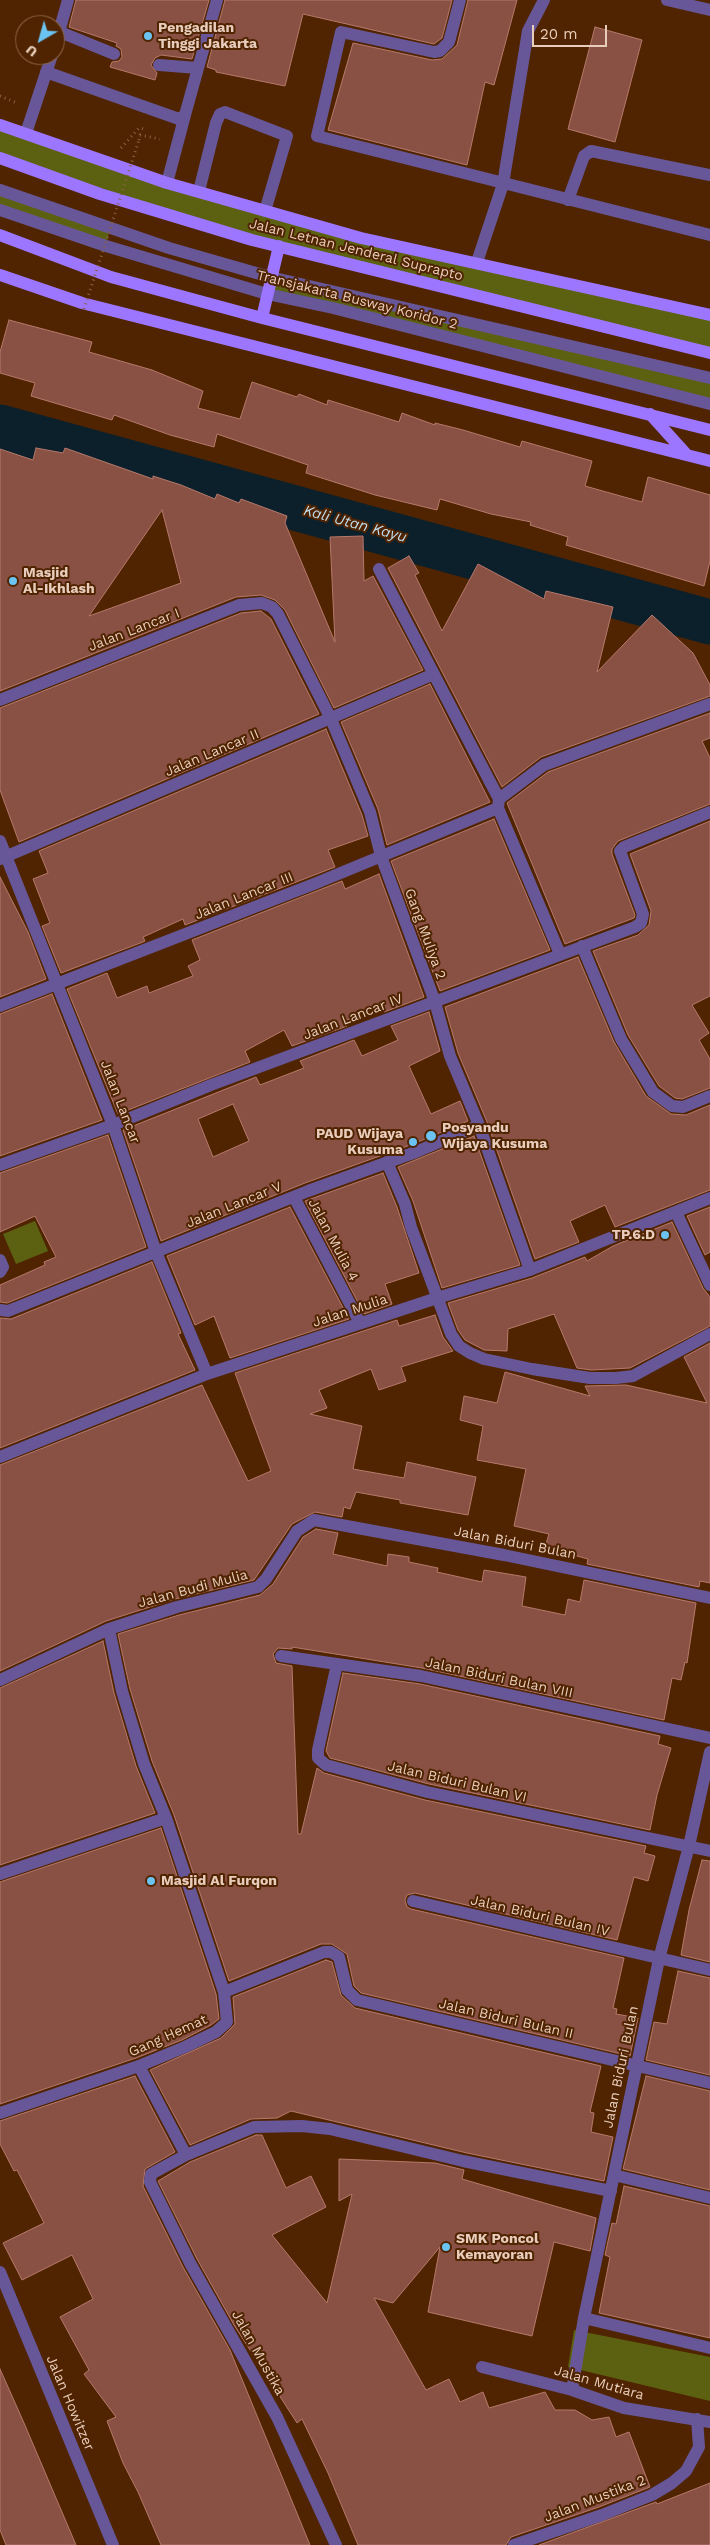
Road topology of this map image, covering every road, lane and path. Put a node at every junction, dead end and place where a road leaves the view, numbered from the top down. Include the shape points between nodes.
1 (68, 0) edge
2 (217, 0) edge
3 (460, 0) edge
4 (544, 0) edge
5 (667, 0) edge
6 (710, 10) edge
7 (64, 15) edge
8 (65, 34) edge
9 (114, 54) dead end
10 (48, 65) edge
11 (158, 65) dead end
12 (198, 68) junction
13 (46, 72) junction
14 (0, 96) edge
15 (14, 102) dead end
16 (185, 115) junction
17 (0, 124) edge
18 (148, 130) dead end
19 (26, 133) junction
20 (165, 134) dead end
21 (0, 158) edge
22 (107, 163) junction
23 (710, 175) edge
24 (167, 183) junction
25 (504, 184) junction
26 (0, 190) edge
27 (199, 191) junction
28 (568, 200) junction
29 (0, 210) edge
30 (265, 211) junction
31 (0, 235) edge
32 (710, 235) edge
33 (279, 246) junction
34 (477, 262) junction
35 (0, 275) edge
36 (270, 278) junction
37 (267, 294) junction
38 (84, 309) dead end
39 (710, 314) edge
40 (262, 318) junction
41 (710, 353) edge
42 (710, 378) edge
43 (710, 404) edge
44 (650, 414) junction
45 (710, 430) edge
46 (687, 456) junction
47 (710, 461) edge
48 (379, 570) dead end
49 (278, 614) joint
50 (434, 674) junction
51 (0, 700) edge
52 (710, 704) edge
53 (331, 718) junction
54 (499, 804) junction
55 (710, 812) edge
56 (0, 841) edge
57 (381, 856) junction
58 (3, 858) edge
59 (582, 946) junction
60 (560, 954) junction
61 (58, 982) junction
62 (435, 1002) junction
63 (0, 1006) edge
64 (710, 1096) edge
65 (113, 1125) junction
66 (479, 1125) junction
67 (387, 1162) junction
68 (0, 1165) edge
69 (294, 1196) junction
70 (710, 1198) edge
71 (676, 1212) junction
72 (156, 1252) junction
73 (0, 1260) edge
74 (530, 1270) junction
75 (0, 1272) edge
76 (710, 1285) edge
77 (437, 1298) junction
78 (0, 1310) edge
79 (360, 1323) junction
80 (710, 1334) edge
81 (207, 1374) junction
82 (0, 1457) edge
83 (314, 1520) joint
84 (710, 1598) edge
85 (109, 1629) junction
86 (280, 1656) dead end
87 (337, 1664) junction
88 (0, 1680) edge
89 (710, 1738) edge
90 (710, 1752) edge
91 (166, 1818) junction
92 (689, 1846) junction
93 (710, 1851) edge
94 (0, 1874) edge
95 (413, 1901) dead end
96 (659, 1960) junction
97 (710, 1970) edge
98 (224, 1992) junction
99 (139, 2066) junction
100 (636, 2067) junction
101 (710, 2083) edge
102 (0, 2113) edge
103 (186, 2155) junction
104 (614, 2175) junction
105 (611, 2191) junction
106 (710, 2198) edge
107 (0, 2272) edge
108 (584, 2318) junction
109 (710, 2348) edge
110 (482, 2367) dead end
111 (572, 2390) junction
112 (704, 2420) edge
113 (113, 2545) edge
114 (336, 2545) edge
115 (514, 2545) edge

1 - 7 street
2 - 12 street
3 - 25 street via 450,42 440,51 341,32 317,136
4 - 25 street via 528,32
5 - 6 street
8 - 9 street
10 - 13 street
11 - 12 street
12 - 16 street
13 - 16 street via 179,119
13 - 19 street
14 - 15 path
16 - 24 street
17 - 19 main road, Jalan Letnan Jenderal Suprapto
18 - 22 path via 140,128
19 - 22 main road, Jalan Letnan Jenderal Suprapto
20 - 38 path, bridge via 163,140 140,135
21 - 33 main road, Jalan Letnan Jenderal Suprapto via 100,194
22 - 24 main road, Jalan Letnan Jenderal Suprapto
23 - 28 street via 591,151 584,156
24 - 27 main road, Jalan Letnan Jenderal Suprapto
25 - 28 street
25 - 34 street
26 - 36 street, Transjakarta Busway Koridor 2
27 - 30 main road, Jalan Letnan Jenderal Suprapto
27 - 30 street via 216,123 220,114 226,112 287,136
28 - 32 street
29 - 37 street, Transjakarta Busway Koridor 2 via 125,252
30 - 34 main road, Jalan Letnan Jenderal Suprapto via 361,238
31 - 40 main road via 111,277
33 - 36 main road
33 - 41 main road, Jalan Letnan Jenderal Suprapto
34 - 39 main road, Jalan Letnan Jenderal Suprapto
35 - 46 main road via 82,302
36 - 37 main road
36 - 42 street, Transjakarta Busway Koridor 2
37 - 40 main road
37 - 43 street, Transjakarta Busway Koridor 2
40 - 44 main road
44 - 45 main road
44 - 46 main road
46 - 47 main road
48 - 50 street
49 - 51 street, Jalan Lancar I via 262,603 239,605
49 - 53 street, Gang Muliya 2
50 - 53 street, Jalan Lancar II
50 - 54 street
52 - 54 street, Jalan Lancar III via 544,765
53 - 57 street, Gang Muliya 2 via 370,812
53 - 58 street, Jalan Lancar II
54 - 57 street, Jalan Lancar III
54 - 60 street
55 - 59 street, Jalan Lancar IV via 622,849 620,854 644,918 636,927
56 - 58 street, Jalan Lancar
57 - 61 street, Jalan Lancar III via 184,936
57 - 62 street, Gang Muliya 2
58 - 61 street, Jalan Lancar
59 - 60 street, Jalan Lancar IV
59 - 64 street via 621,1039 645,1082 672,1106 683,1107
60 - 62 street, Jalan Lancar IV
61 - 63 street, Jalan Lancar III
61 - 65 street, Jalan Lancar
62 - 65 street, Jalan Lancar IV
62 - 66 street, Gang Muliya 2 via 450,1056
65 - 68 street, Jalan Lancar IV
65 - 72 street, Jalan Lancar
66 - 67 street, Jalan Lancar V
66 - 74 street, Gang Muliya 2
67 - 69 street, Jalan Lancar V
67 - 77 street
69 - 72 street, Jalan Lancar V
69 - 79 street, Jalan Mulia 4
70 - 71 street, Jalan Mulia
71 - 74 street, Jalan Mulia
71 - 76 street
72 - 78 street, Jalan Lancar V via 8,1312
72 - 81 street, Jalan Lancar
73 - 75 street via 3,1267
74 - 77 street, Jalan Mulia
77 - 79 street, Jalan Mulia
77 - 80 street via 451,1334 459,1346 470,1353 484,1360 590,1378 633,1376
79 - 81 street, Jalan Mulia
81 - 82 street, Jalan Mulia
83 - 84 street, Jalan Biduri Bulan
83 - 85 street, Jalan Budi Mulia via 297,1531 258,1587 177,1607
85 - 88 street, Jalan Budi Mulia
85 - 91 street via 122,1691 144,1764
86 - 87 street, Jalan Biduri Bulan VIII
87 - 89 street, Jalan Biduri Bulan VIII via 421,1676
87 - 92 street, Jalan Biduri Bulan VI via 318,1750 318,1758 326,1765 428,1792
90 - 92 street, Jalan Biduri Bulan
91 - 94 street
91 - 98 street, Gang Hemat
92 - 93 street, Jalan Biduri Bulan VI
92 - 96 street, Jalan Biduri Bulan
95 - 96 street, Jalan Biduri Bulan IV
96 - 97 street, Jalan Biduri Bulan IV
96 - 100 street, Jalan Biduri Bulan
98 - 99 street, Gang Hemat via 228,2019 222,2027
98 - 100 street, Jalan Biduri Bulan II via 318,1954 331,1952 339,1957 353,1998
99 - 102 street, Gang Hemat
99 - 103 street
100 - 101 street, Jalan Biduri Bulan II
100 - 104 street, Jalan Biduri Bulan
103 - 105 street via 254,2127 302,2126 330,2129 463,2161
103 - 114 street, Jalan Mustika via 154,2173 150,2182 190,2263 277,2417
104 - 105 street, Jalan Biduri Bulan
104 - 106 street
105 - 108 street, Jalan Biduri Bulan
107 - 113 street, Jalan Howitzer
108 - 109 street
108 - 111 street, Jalan Biduri Bulan
110 - 111 street, Jalan Mutiara
111 - 112 street, Jalan Mutiara via 624,2408
112 - 115 street, Jalan Mustika 2 via 699,2447 686,2470 672,2483 652,2495 602,2515

